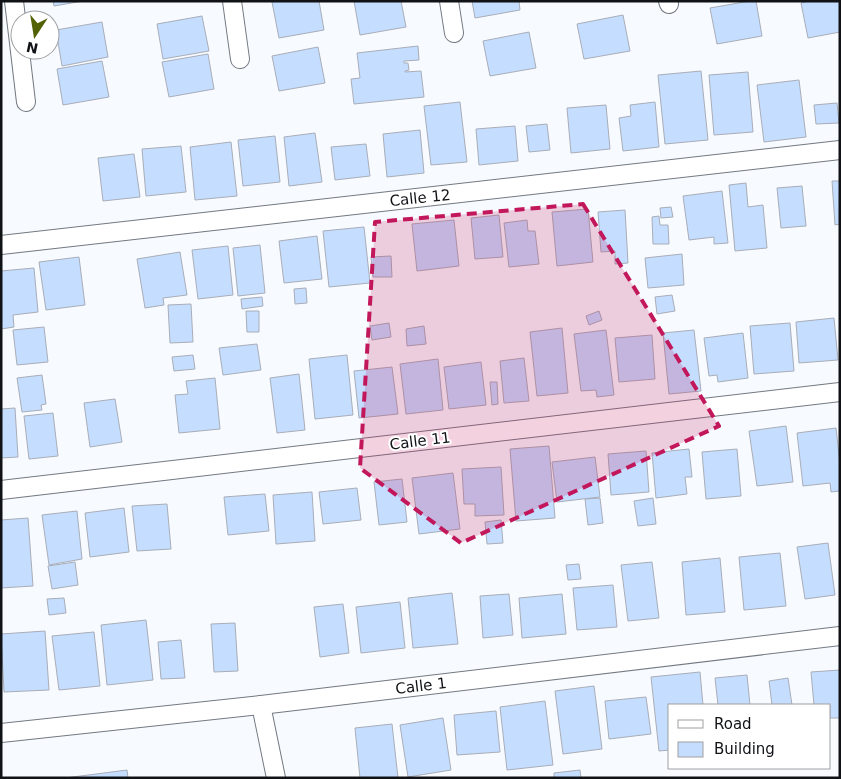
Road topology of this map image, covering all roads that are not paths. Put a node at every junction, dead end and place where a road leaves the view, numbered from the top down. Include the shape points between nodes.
1 (14, 1) edge
2 (232, 1) edge
3 (449, 1) edge
4 (454, 33) dead end
5 (240, 59) dead end
6 (26, 102) dead end
7 (840, 150) edge
8 (1, 245) edge
9 (840, 392) edge
10 (1, 490) edge
11 (840, 636) edge
12 (261, 705) junction
13 (1, 733) edge
14 (276, 778) edge

1 - 6 street
2 - 5 street
3 - 4 street
7 - 8 street, Calle 12
9 - 10 street, Calle 11
11 - 12 street, Calle 1
12 - 13 street, Calle 1
12 - 14 street

